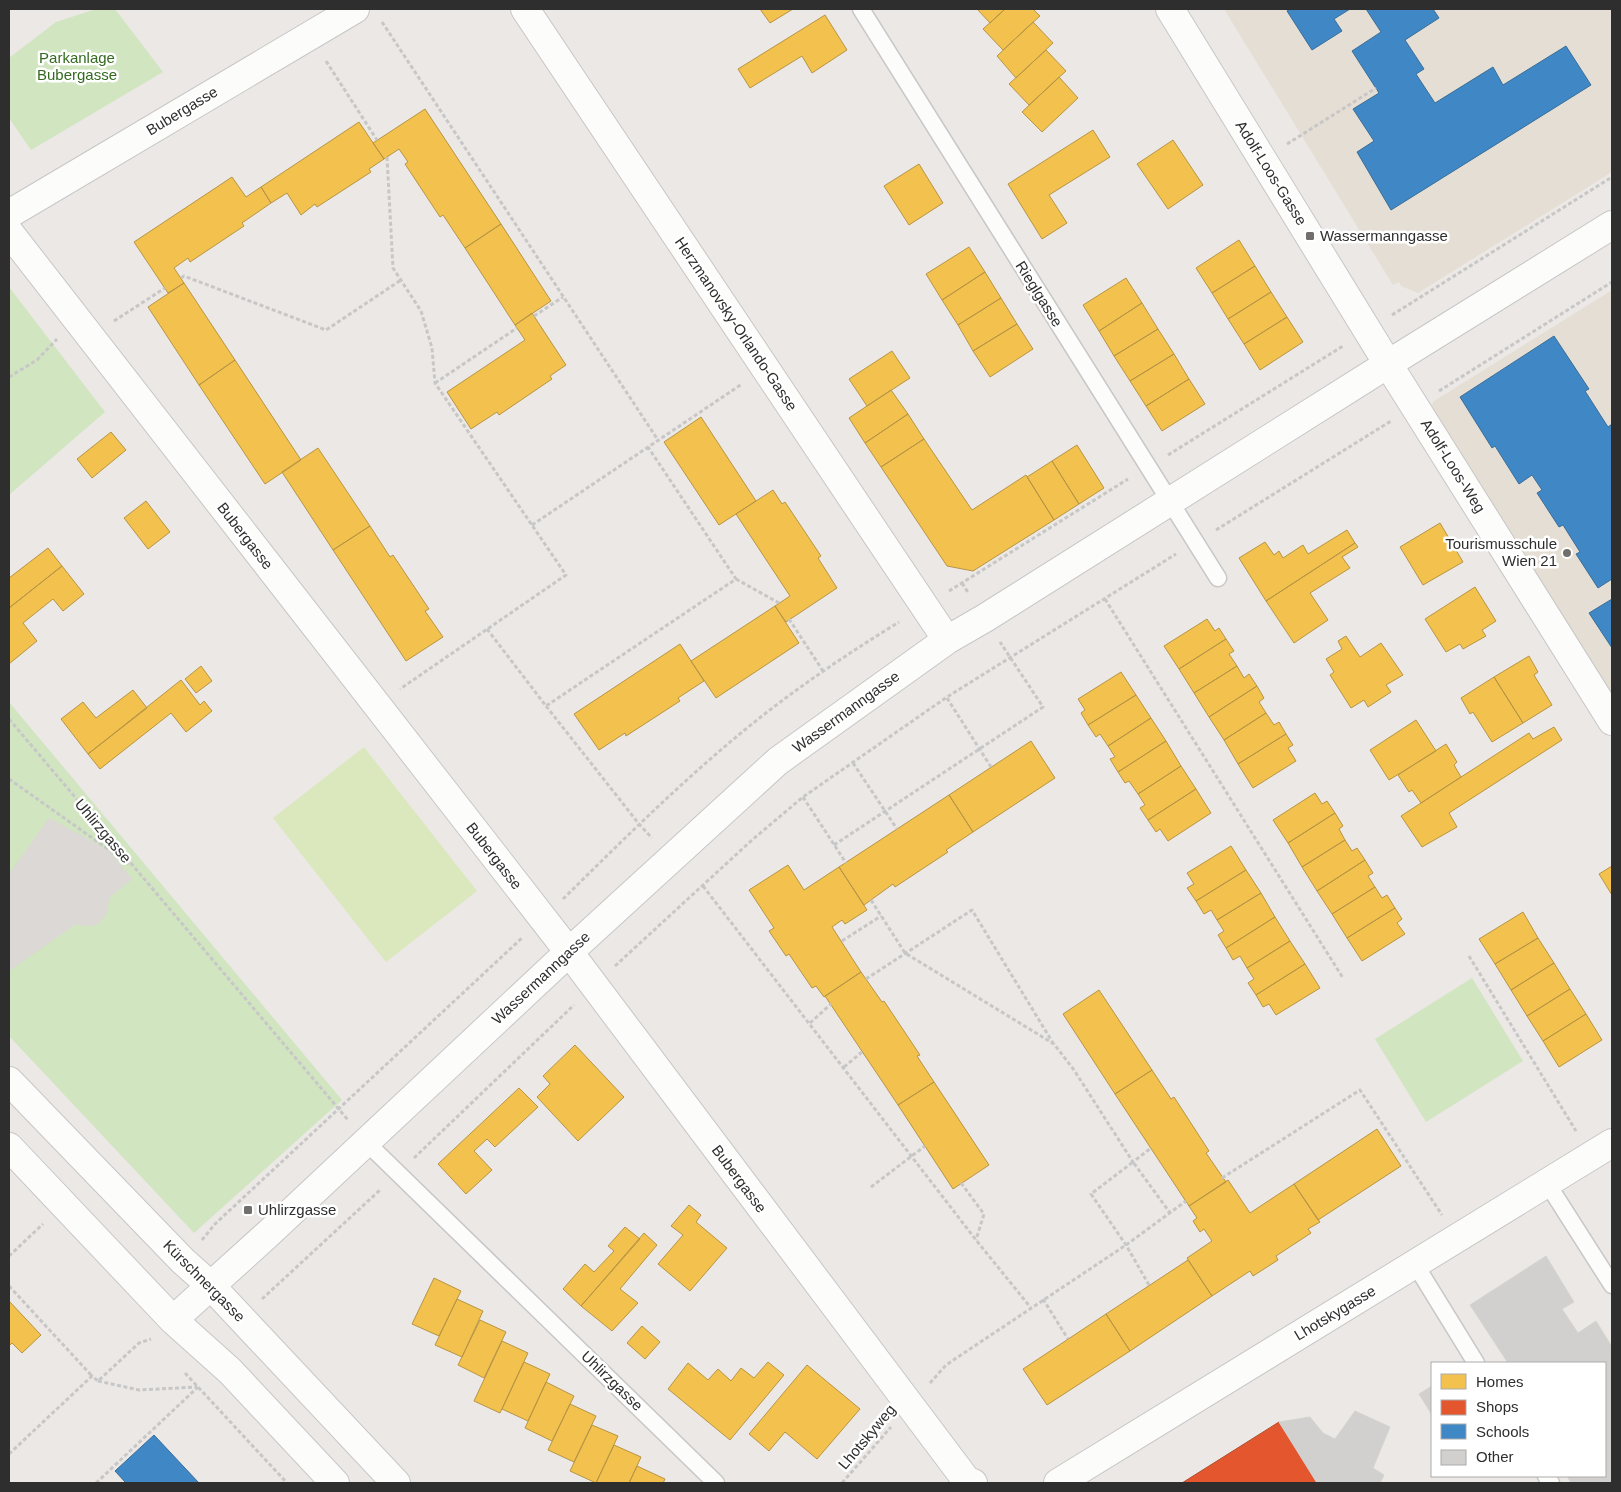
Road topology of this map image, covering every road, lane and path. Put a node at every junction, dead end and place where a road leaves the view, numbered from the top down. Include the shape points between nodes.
1 (525, 9) edge
2 (861, 9) edge
3 (1170, 9) edge
4 (367, 13) edge
5 (310, 36) junction
6 (1376, 88) dead end
7 (377, 140) dead end
8 (387, 157) dead end
9 (1263, 160) junction
10 (9, 214) edge
11 (1612, 225) edge
12 (9, 232) edge
13 (181, 278) dead end
14 (401, 280) junction
15 (1612, 282) edge
16 (165, 288) dead end
17 (563, 297) junction
18 (534, 316) dead end
19 (84, 328) junction
20 (517, 328) dead end
21 (1388, 364) junction
22 (766, 368) junction
23 (9, 377) edge
24 (435, 383) junction
25 (1415, 406) junction
26 (658, 440) junction
27 (648, 447) junction
28 (1170, 502) junction
29 (532, 524) junction
30 (1195, 543) junction
31 (1218, 578) dead end
32 (736, 579) junction
33 (962, 583) dead end
34 (1105, 599) junction
35 (779, 603) dead end
36 (985, 618) junction
37 (789, 619) dead end
38 (487, 629) junction
39 (947, 640) junction
40 (1010, 658) junction
41 (823, 671) dead end
42 (947, 698) junction
43 (377, 705) junction
44 (546, 706) junction
45 (9, 719) edge
46 (1612, 721) edge
47 (979, 750) junction
48 (853, 763) junction
49 (991, 767) dead end
50 (9, 779) edge
51 (803, 797) junction
52 (886, 812) junction
53 (897, 829) dead end
54 (834, 845) junction
55 (671, 858) junction
56 (846, 863) dead end
57 (133, 866) junction
58 (703, 886) junction
59 (871, 900) dead end
60 (880, 916) junction
61 (842, 941) dead end
62 (569, 952) junction
63 (905, 953) junction
64 (1469, 956) dead end
65 (1343, 978) dead end
66 (866, 980) dead end
67 (594, 985) junction
68 (831, 1004) dead end
69 (810, 1023) junction
70 (1054, 1044) junction
71 (862, 1052) dead end
72 (844, 1067) junction
73 (9, 1082) edge
74 (366, 1142) junction
75 (925, 1146) dead end
76 (9, 1147) edge
77 (1151, 1148) dead end
78 (1602, 1150) edge
79 (911, 1155) junction
80 (1134, 1162) junction
81 (398, 1173) junction
82 (1222, 1178) dead end
83 (1547, 1183) junction
84 (961, 1184) dead end
85 (871, 1187) dead end
86 (1186, 1201) dead end
87 (64, 1206) junction
88 (1170, 1213) junction
89 (1457, 1238) junction
90 (976, 1240) junction
91 (1126, 1245) junction
92 (9, 1256) edge
93 (1415, 1264) junction
94 (210, 1285) junction
95 (1612, 1285) edge
96 (9, 1286) edge
97 (1149, 1286) dead end
98 (1043, 1299) junction
99 (1031, 1308) junction
100 (242, 1319) junction
101 (173, 1320) junction
102 (153, 1339) dead end
103 (1068, 1339) dead end
104 (1475, 1362) edge
105 (92, 1376) junction
106 (98, 1381) junction
107 (908, 1406) junction
108 (9, 1454) edge
109 (96, 1483) edge
110 (336, 1483) edge
111 (396, 1483) edge
112 (716, 1483) edge
113 (842, 1483) edge
114 (973, 1483) edge
115 (1058, 1483) edge

1 - 22 street, Herzmanovsky-Orlando-Gasse
2 - 28 lane, Rieglgasse
3 - 9 street, Adolf-Loos-Gasse
4 - 5 street, Bubergasse
4 - 17 path
5 - 7 path
5 - 10 street, Bubergasse
6 - 9 path
8 - 14 path via 393,268
9 - 21 street, Adolf-Loos-Gasse
11 - 21 street, Wassermanngasse
12 - 19 street, Bubergasse
13 - 14 path via 184,276 326,330
14 - 24 path via 421,311 432,348
15 - 25 path
16 - 19 path
17 - 18 path
17 - 26 path
19 - 23 path
19 - 43 street, Bubergasse
20 - 24 path
21 - 25 street, Adolf-Loos-Weg
21 - 28 street, Wassermanngasse
22 - 26 path
22 - 39 street, Herzmanovsky-Orlando-Gasse
24 - 29 path
25 - 30 path
25 - 46 street, Adolf-Loos-Weg
26 - 27 path
27 - 29 path
27 - 32 path
28 - 30 lane, Rieglgasse
28 - 36 street, Wassermanngasse
29 - 38 path via 566,575
30 - 31 lane, Rieglgasse
30 - 34 path
32 - 35 path
32 - 44 path
33 - 36 path
34 - 40 path
34 - 65 path
36 - 39 street, Wassermanngasse
36 - 40 path
37 - 41 path
38 - 43 path
38 - 44 path
39 - 55 street, Wassermanngasse via 778,761
40 - 42 path
40 - 47 path via 1043,707
42 - 47 path
42 - 48 path
43 - 62 street, Bubergasse
44 - 55 path via 639,824
45 - 57 path, Uhlirzgasse
47 - 49 path
47 - 52 path
48 - 51 path
48 - 52 path
50 - 57 path
51 - 54 path
51 - 58 path
52 - 53 path
52 - 54 path
54 - 56 path
55 - 62 street, Wassermanngasse
57 - 74 path, Uhlirzgasse
58 - 67 path
58 - 69 path
59 - 60 path
60 - 61 path
60 - 63 path
62 - 67 street, Bubergasse
62 - 74 street, Wassermanngasse
63 - 66 path
63 - 70 path
63 - 70 path via 972,910
64 - 78 path
67 - 81 path
67 - 107 street, Bubergasse
68 - 69 path
69 - 72 path
70 - 80 path
71 - 72 path
72 - 79 path
73 - 94 street, Kürschnergasse
74 - 81 lane, Uhlirzgasse
74 - 94 street, Wassermanngasse
75 - 79 path
76 - 87 street
77 - 80 path
78 - 83 street, Lhotskygasse
79 - 85 path
79 - 90 path
80 - 88 path
80 - 91 path via 1090,1194
81 - 100 path
81 - 112 lane, Uhlirzgasse
82 - 89 path via 1360,1090
83 - 89 street, Lhotskygasse
83 - 95 lane
84 - 90 path via 984,1214
86 - 88 path, Lhotskyweg
87 - 92 path
87 - 101 street
88 - 91 path, Lhotskyweg
89 - 93 street, Lhotskygasse
90 - 99 path
91 - 97 path
91 - 98 path, Lhotskyweg
93 - 104 lane
93 - 115 street, Lhotskygasse
94 - 100 street, Kürschnergasse
94 - 101 street, Wassermanngasse
96 - 105 path
98 - 99 path, Lhotskyweg
98 - 103 path
99 - 107 path, Lhotskyweg via 946,1365
100 - 111 street, Kürschnergasse
101 - 110 street via 230,1371
102 - 106 path via 139,1343
105 - 106 path
105 - 108 path
106 - 109 path via 139,1390 198,1387
107 - 113 path, Lhotskyweg
107 - 114 street, Bubergasse via 967,1481

